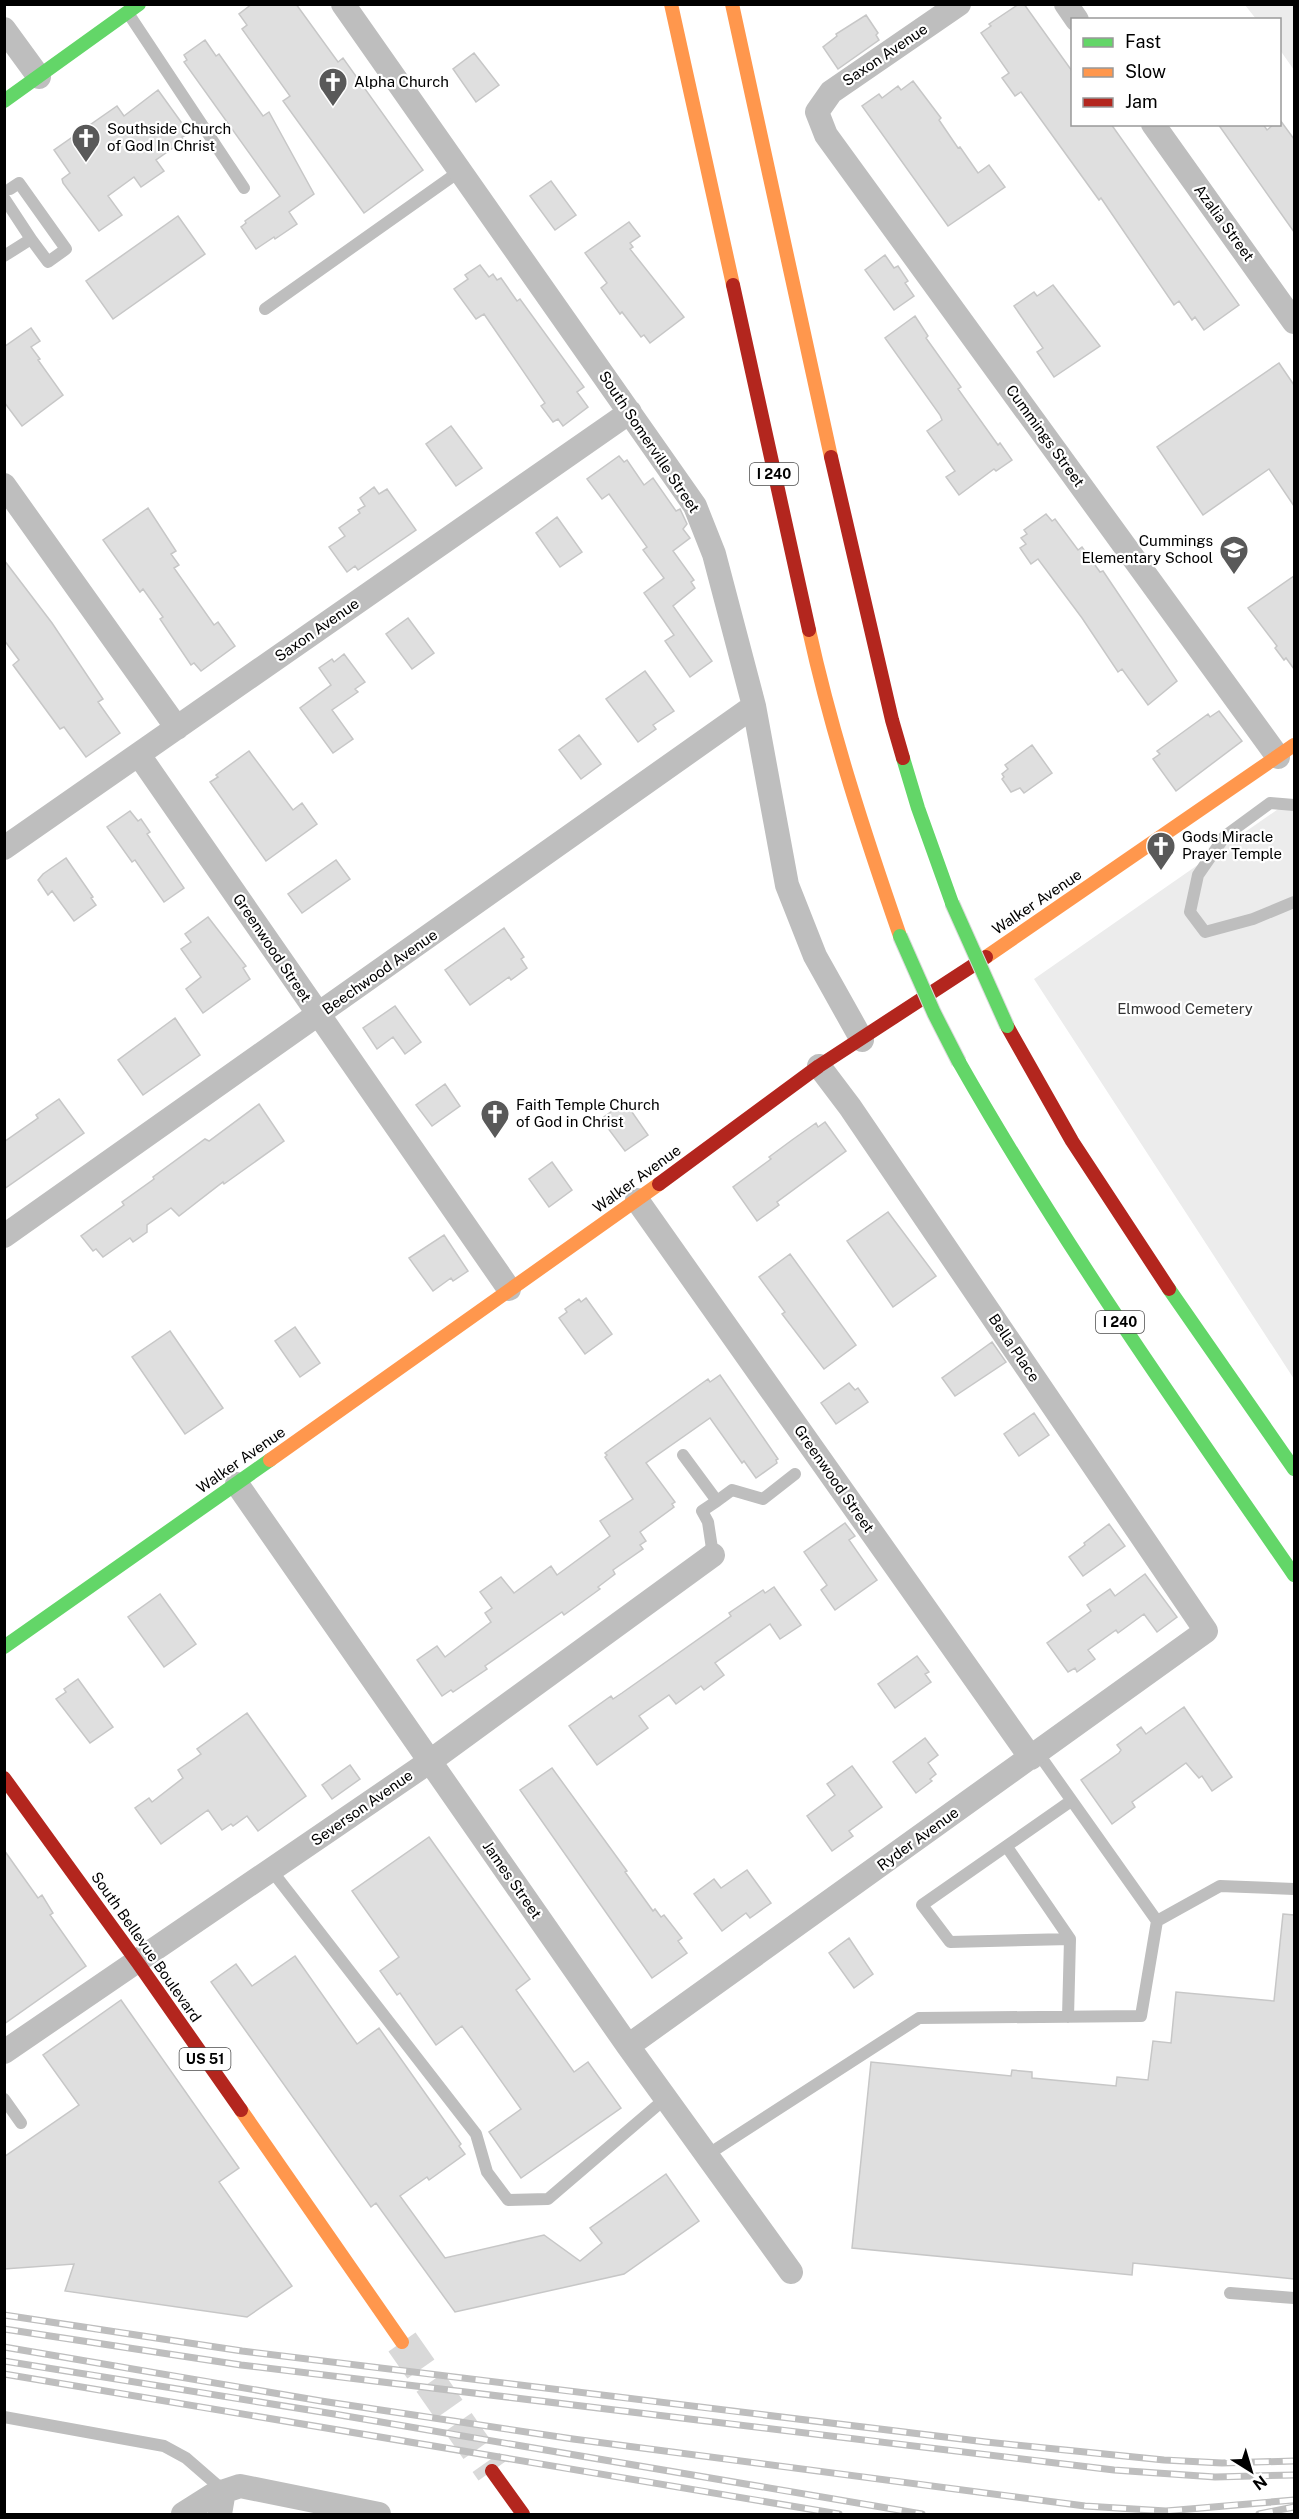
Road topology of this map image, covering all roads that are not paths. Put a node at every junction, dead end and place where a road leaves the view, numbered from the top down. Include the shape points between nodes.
1 (344, 4) edge
2 (671, 4) edge
3 (732, 4) edge
4 (959, 4) edge
5 (1066, 4) edge
6 (133, 8) edge
7 (1076, 18) edge
8 (4, 29) edge
9 (39, 77) junction
10 (4, 101) edge
11 (817, 112) joint
12 (1154, 126) edge
13 (460, 171) junction
14 (244, 188) dead end
15 (6, 190) edge
16 (31, 239) junction
17 (4, 256) edge
18 (265, 309) dead end
19 (1294, 322) edge
20 (630, 412) junction
21 (4, 485) edge
22 (754, 706) junction
23 (177, 728) junction
24 (1286, 751) edge
25 (139, 755) junction
26 (1294, 805) edge
27 (4, 848) edge
28 (1294, 902) edge
29 (318, 1016) junction
30 (862, 1040) junction
31 (819, 1066) junction
32 (637, 1200) junction
33 (4, 1236) edge
34 (508, 1288) junction
35 (683, 1455) dead end
36 (1294, 1469) edge
37 (795, 1474) dead end
38 (237, 1484) junction
39 (717, 1501) junction
40 (713, 1555) joint
41 (1294, 1575) edge
42 (1206, 1631) joint
43 (4, 1647) edge
44 (1035, 1756) junction
45 (429, 1762) junction
46 (4, 1778) edge
47 (1071, 1801) junction
48 (1007, 1847) junction
49 (272, 1871) junction
50 (1294, 1889) edge
51 (1157, 1922) junction
52 (1070, 1939) junction
53 (138, 1963) junction
54 (1068, 2017) junction
55 (628, 2046) junction
56 (4, 2052) edge
57 (666, 2098) junction
58 (4, 2099) edge
59 (21, 2123) dead end
60 (707, 2155) junction
61 (791, 2272) dead end
62 (1230, 2293) dead end
63 (1294, 2298) edge
64 (402, 2342) tunnel mouth
65 (4, 2417) edge
66 (492, 2471) tunnel mouth
67 (225, 2491) junction
68 (183, 2514) edge
69 (220, 2514) edge
70 (379, 2514) edge
71 (523, 2514) edge

1 - 13 street, South Somerville Street
2 - 41 main road, I 240, bridge via 824,696 900,936 958,1062 1002,1140 1058,1229
3 - 36 main road, bridge via 892,720 952,903 1037,1084 1109,1200
4 - 11 street, Saxon Avenue via 831,92
5 - 7 street
6 - 9 main road
6 - 14 lane
8 - 9 street
9 - 10 main road
11 - 24 street, Cummings Street via 826,135
12 - 19 street, Azalia Street
13 - 18 lane
13 - 20 street, South Somerville Street
15 - 16 lane
15 - 16 lane via 19,183 66,249 48,262
16 - 17 lane
20 - 22 street, South Somerville Street via 695,506 714,554
20 - 23 street, Saxon Avenue
21 - 23 street
22 - 29 street, Beechwood Avenue
22 - 30 street, South Somerville Street via 787,885 815,956
23 - 25 street, Saxon Avenue
24 - 30 main road, Walker Avenue
25 - 27 street, Saxon Avenue
25 - 29 street, Greenwood Street
26 - 28 lane via 1270,803 1225,836 1198,875 1190,912 1205,933
29 - 33 street, Beechwood Avenue
29 - 34 street, Greenwood Street
30 - 31 main road, Walker Avenue
31 - 32 main road, Walker Avenue
31 - 42 street, Bella Place
32 - 34 main road, Walker Avenue
32 - 44 street, Greenwood Street
34 - 38 main road, Walker Avenue
35 - 39 lane
37 - 39 lane via 763,1498 732,1490
38 - 43 main road, Walker Avenue
38 - 45 street, James Street
39 - 40 lane via 702,1511 708,1522
40 - 45 street, Severson Avenue
42 - 44 street, Ryder Avenue
44 - 47 lane
44 - 55 street, Ryder Avenue
45 - 49 street, Severson Avenue
45 - 55 street, James Street
46 - 53 main road, South Bellevue Boulevard / US 51
47 - 48 lane
47 - 51 lane
48 - 52 lane
48 - 52 lane via 922,1905 950,1942
49 - 53 street, Severson Avenue
49 - 57 lane via 476,2133 487,2172 508,2200 548,2199
50 - 51 lane via 1220,1886
51 - 54 lane via 1141,2016
52 - 54 lane
53 - 56 street, Severson Avenue
53 - 64 main road, South Bellevue Boulevard / US 51
54 - 60 lane via 919,2018
55 - 57 street, James Street
57 - 60 street, James Street
58 - 59 lane
60 - 61 street, James Street
62 - 63 lane
65 - 67 lane via 165,2446
66 - 71 main road
67 - 68 street
67 - 69 street
67 - 70 street via 240,2486

